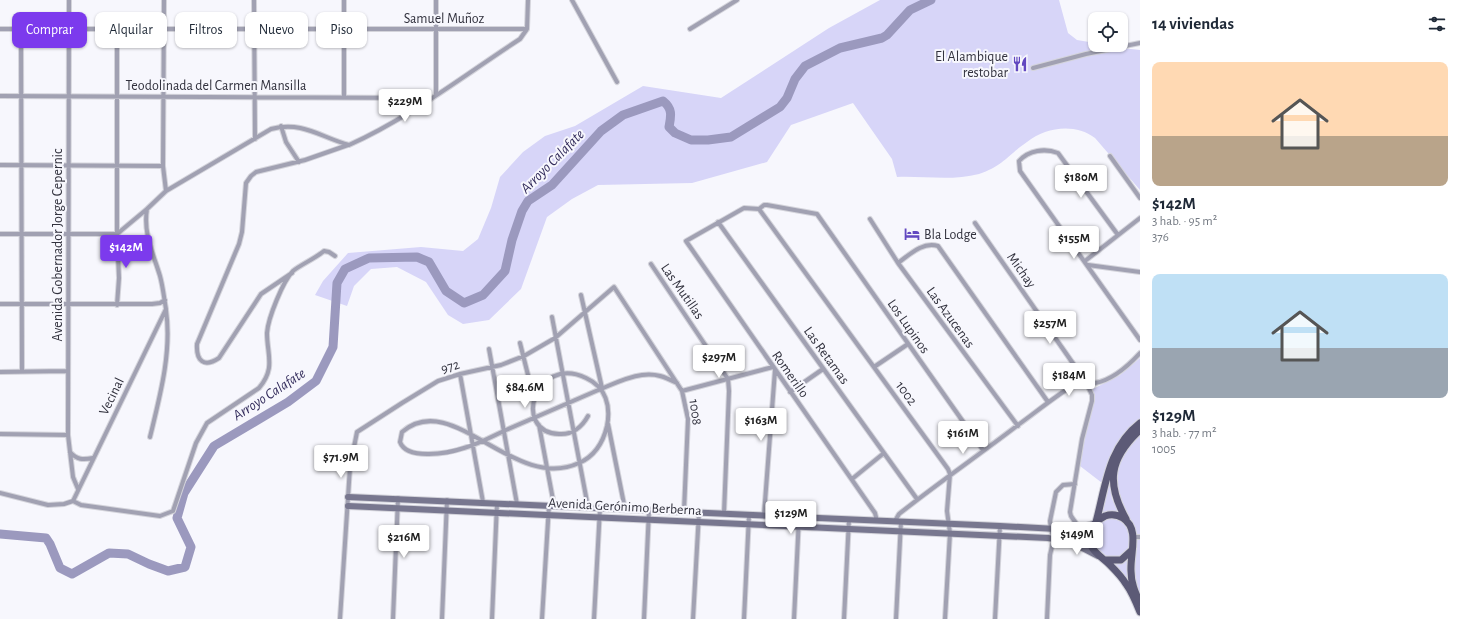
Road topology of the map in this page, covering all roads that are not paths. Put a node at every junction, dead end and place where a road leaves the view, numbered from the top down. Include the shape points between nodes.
1 (69, 0) edge
2 (164, 0) edge
3 (254, 0) edge
4 (344, 0) edge
5 (436, 0) edge
6 (528, 0) edge
7 (572, 0) edge
8 (737, 0) edge
9 (69, 12) edge
10 (164, 12) edge
11 (254, 12) edge
12 (344, 12) edge
13 (167, 28) edge
14 (0, 29) edge
15 (12, 29) edge
16 (245, 29) edge
17 (367, 29) edge
18 (436, 29) junction
19 (527, 29) junction
20 (690, 29) dead end
21 (1140, 43) edge
22 (21, 48) edge
23 (68, 48) edge
24 (116, 48) edge
25 (164, 48) edge
26 (253, 48) edge
27 (344, 48) edge
28 (1033, 68) dead end
29 (617, 82) dead end
30 (436, 94) junction
31 (0, 96) edge
32 (22, 96) junction
33 (68, 96) junction
34 (117, 96) junction
35 (253, 96) junction
36 (344, 96) junction
37 (164, 97) junction
38 (432, 98) junction
39 (281, 126) junction
40 (255, 139) junction
41 (349, 145) junction
42 (1110, 156) dead end
43 (299, 162) junction
44 (0, 165) edge
45 (21, 165) junction
46 (68, 165) junction
47 (117, 165) junction
48 (163, 166) junction
49 (166, 191) junction
50 (1140, 198) edge
51 (147, 209) junction
52 (759, 209) junction
53 (1140, 218) edge
54 (870, 219) dead end
55 (718, 222) junction
56 (975, 223) dead end
57 (0, 234) edge
58 (22, 234) junction
59 (68, 234) junction
60 (117, 234) junction
61 (1118, 235) junction
62 (335, 256) dead end
63 (898, 262) junction
64 (1087, 263) junction
65 (650, 264) dead end
66 (293, 272) junction
67 (1140, 272) edge
68 (614, 287) joint
69 (581, 295) dead end
70 (164, 300) junction
71 (0, 304) edge
72 (22, 304) junction
73 (68, 304) junction
74 (117, 305) junction
75 (166, 309) junction
76 (586, 312) junction
77 (552, 317) dead end
78 (555, 338) junction
79 (1140, 340) edge
80 (520, 343) dead end
81 (908, 344) junction
82 (489, 349) dead end
83 (1140, 353) edge
84 (524, 356) junction
85 (492, 367) junction
86 (874, 367) junction
87 (774, 369) junction
88 (824, 369) junction
89 (67, 371) junction
90 (0, 372) edge
91 (22, 372) junction
92 (460, 374) junction
93 (563, 374) junction
94 (728, 379) junction
95 (1086, 382) junction
96 (677, 383) junction
97 (602, 389) junction
98 (682, 391) junction
99 (790, 392) junction
100 (534, 401) junction
101 (569, 402) junction
102 (1048, 402) junction
103 (588, 416) dead end
104 (534, 418) junction
105 (608, 421) junction
106 (1140, 423) edge
107 (539, 425) junction
108 (1018, 426) junction
109 (574, 430) junction
110 (1140, 430) edge
111 (505, 431) junction
112 (0, 435) edge
113 (68, 435) junction
114 (471, 435) junction
115 (150, 437) dead end
116 (481, 442) junction
117 (473, 445) junction
118 (983, 450) junction
119 (69, 452) junction
120 (884, 453) junction
121 (509, 457) junction
122 (93, 458) junction
123 (580, 462) junction
124 (547, 468) junction
125 (950, 474) junction
126 (852, 479) junction
127 (1075, 484) junction
128 (78, 489) junction
129 (0, 493) edge
130 (348, 497) junction
131 (398, 498) junction
132 (917, 499) junction
133 (447, 500) junction
134 (73, 501) junction
135 (483, 502) junction
136 (497, 503) junction
137 (517, 504) junction
138 (552, 505) junction
139 (348, 506) junction
140 (588, 507) junction
141 (398, 508) junction
142 (600, 508) junction
143 (625, 509) junction
144 (446, 510) junction
145 (649, 510) junction
146 (684, 511) junction
147 (496, 512) junction
148 (698, 512) junction
149 (724, 513) junction
150 (548, 514) junction
151 (749, 515) junction
152 (764, 515) junction
153 (599, 516) junction
154 (799, 517) junction
155 (648, 519) junction
156 (849, 519) junction
157 (1126, 519) junction
158 (877, 520) junction
159 (898, 521) junction
160 (698, 522) junction
161 (1096, 522) junction
162 (749, 524) junction
163 (947, 524) junction
164 (798, 526) junction
165 (1000, 526) junction
166 (849, 528) junction
167 (1051, 529) junction
168 (1080, 529) junction
169 (900, 531) junction
170 (950, 533) junction
171 (1000, 535) junction
172 (1138, 537) edge
173 (1054, 538) junction
174 (1134, 548) junction
175 (1100, 557) junction
176 (1140, 603) edge
177 (1140, 612) edge
178 (340, 619) edge
179 (393, 619) edge
180 (442, 619) edge
181 (492, 619) edge
182 (542, 619) edge
183 (594, 619) edge
184 (644, 619) edge
185 (693, 619) edge
186 (744, 619) edge
187 (794, 619) edge
188 (844, 619) edge
189 (896, 619) edge
190 (945, 619) edge
191 (995, 619) edge
192 (1047, 619) edge

1 - 9 street, Avenida Gobernador Jorge Cepernic
2 - 10 street
3 - 11 street
4 - 12 street
5 - 18 street
6 - 19 street
7 - 29 street
8 - 20 street
13 - 16 street, Samuel Muñoz
14 - 15 street, Samuel Muñoz
17 - 18 street, Samuel Muñoz
18 - 19 street, Samuel Muñoz
18 - 30 street
19 - 30 street via 520,39
21 - 28 street
22 - 32 street
23 - 33 street, Avenida Gobernador Jorge Cepernic
24 - 34 street
25 - 37 street
26 - 35 street
27 - 36 street
30 - 38 street
31 - 32 street, Teodolinada del Carmen Mansilla
32 - 33 street, Teodolinada del Carmen Mansilla
32 - 45 street
33 - 34 street, Teodolinada del Carmen Mansilla
33 - 46 street, Avenida Gobernador Jorge Cepernic
34 - 37 street, Teodolinada del Carmen Mansilla
34 - 47 street
35 - 36 street, Teodolinada del Carmen Mansilla
35 - 37 street, Teodolinada del Carmen Mansilla
35 - 40 street
36 - 38 street, Teodolinada del Carmen Mansilla
37 - 48 street
38 - 41 street
39 - 40 street
39 - 41 street via 302,127
39 - 43 street via 286,142
40 - 49 street
41 - 43 street
42 - 50 street
43 - 66 street via 256,172 246,183 242,232 197,344 196,353 200,360 206,363 219,358 261,294
44 - 45 street
45 - 46 street
45 - 58 street
46 - 47 street
46 - 59 street, Avenida Gobernador Jorge Cepernic
47 - 48 street
47 - 60 street
48 - 49 street
49 - 51 street
51 - 60 street
51 - 70 street via 146,232 160,277
52 - 55 street via 744,208
52 - 81 street, Los Lupinos via 768,205 817,214
52 - 86 street, 1002
53 - 61 street
54 - 63 street, Las Azucenas
55 - 87 street, Romerillo via 686,241
55 - 88 street, Las Retamas
56 - 95 street, Michay
57 - 58 street
58 - 59 street
58 - 72 street
59 - 60 street
59 - 73 street, Avenida Gobernador Jorge Cepernic
60 - 74 street
61 - 64 street
61 - 64 street via 1058,153 1047,150 1024,156 1019,161 1020,172
62 - 66 street via 324,251
63 - 102 street via 925,246 934,245 941,251
63 - 108 street, Las Azucenas
64 - 67 street
64 - 79 street
65 - 94 street, Las Mutillas
66 - 134 street via 270,316 267,334 270,370 265,381 260,388 207,423 196,443 173,511 160,516 81,505
68 - 76 street, 972
68 - 96 street, 1008
69 - 76 street
70 - 74 street via 160,303
70 - 75 street
71 - 72 street
72 - 73 street
72 - 91 street
73 - 74 street
73 - 89 street, Avenida Gobernador Jorge Cepernic
75 - 115 street via 168,339
75 - 122 street, Vecinal
76 - 78 street, 972
76 - 97 street
77 - 78 street
78 - 84 street, 972
78 - 93 street
80 - 84 street
81 - 86 street
81 - 118 street, Los Lupinos
82 - 85 street
83 - 95 street via 1107,378 1095,383
84 - 85 street, 972
84 - 100 street
85 - 92 street, 972
85 - 111 street
86 - 125 street, 1002
87 - 94 street
87 - 99 street, Romerillo
87 - 152 street
88 - 99 street
88 - 120 street, Las Retamas
89 - 91 street
89 - 113 street, Avenida Gobernador Jorge Cepernic
90 - 91 street
92 - 114 street
92 - 130 street, 972 via 429,386 357,432 351,460
93 - 97 street via 584,377
93 - 100 street via 546,381 538,390
93 - 101 street
94 - 98 street
94 - 149 street, Las Mutillas via 730,391
95 - 102 street via 1074,384
95 - 127 street, Michay via 1092,401 1084,425
96 - 97 street via 660,375 649,374 629,378
96 - 98 street, 1008
97 - 101 street
97 - 105 street via 608,405
98 - 146 street, 1008 via 688,419
99 - 126 street, Romerillo
100 - 104 street
101 - 104 street
101 - 109 street
102 - 108 street
103 - 109 street via 580,427
104 - 107 street
104 - 111 street
105 - 123 street via 600,445 595,452
105 - 143 street
106 - 161 main road via 1125,437 1110,463
107 - 109 street via 555,434
107 - 124 street
108 - 118 street
109 - 123 street
110 - 157 main road via 1126,445 1113,473 1114,495
111 - 116 street
111 - 121 street
112 - 113 street
113 - 119 street, Avenida Gobernador Jorge Cepernic
114 - 116 street
114 - 117 street
114 - 117 street via 450,424 427,421 406,428 402,432 400,442 406,450 419,454 449,452
116 - 117 street
116 - 121 street
117 - 135 street
118 - 125 street
119 - 122 street via 84,460
119 - 128 street, Avenida Gobernador Jorge Cepernic via 73,478
120 - 126 street
120 - 132 street, Las Retamas
121 - 124 street
121 - 137 street
122 - 128 street, Vecinal
123 - 124 street via 564,468
123 - 140 street
124 - 138 street
125 - 132 street
125 - 163 street
126 - 158 street, Romerillo
127 - 167 street via 1063,485 1056,492
127 - 168 street, Michay via 1071,516
128 - 134 street, Vecinal
129 - 134 street via 48,505
130 - 131 street, Avenida Gerónimo Berberna
130 - 139 street, 972
131 - 133 street, Avenida Gerónimo Berberna
131 - 141 street
132 - 159 street via 899,514
133 - 135 street, Avenida Gerónimo Berberna
133 - 144 street
135 - 136 street, Avenida Gerónimo Berberna
136 - 137 street, Avenida Gerónimo Berberna
136 - 147 street
137 - 138 street, Avenida Gerónimo Berberna
138 - 140 street, Avenida Gerónimo Berberna
138 - 150 street
139 - 141 street, Avenida Gerónimo Berberna
139 - 178 street, 972
140 - 142 street, Avenida Gerónimo Berberna
141 - 144 street, Avenida Gerónimo Berberna
141 - 179 street
142 - 143 street, Avenida Gerónimo Berberna
142 - 153 street
143 - 145 street, Avenida Gerónimo Berberna
144 - 147 street, Avenida Gerónimo Berberna
144 - 180 street
145 - 146 street, Avenida Gerónimo Berberna
145 - 155 street
146 - 148 street, Avenida Gerónimo Berberna
147 - 150 street, Avenida Gerónimo Berberna
147 - 181 street
148 - 149 street, Avenida Gerónimo Berberna
148 - 160 street
149 - 151 street, Avenida Gerónimo Berberna
150 - 153 street, Avenida Gerónimo Berberna
150 - 182 street
151 - 152 street, Avenida Gerónimo Berberna
151 - 162 street
152 - 154 street, Avenida Gerónimo Berberna
153 - 155 street, Avenida Gerónimo Berberna
153 - 183 street
154 - 156 street, Avenida Gerónimo Berberna
154 - 164 street
155 - 160 street, Avenida Gerónimo Berberna
155 - 184 street
156 - 158 street, Avenida Gerónimo Berberna
156 - 166 street
157 - 161 main road via 1114,515
157 - 172 main road
158 - 159 street, Avenida Gerónimo Berberna
159 - 163 street, Avenida Gerónimo Berberna
159 - 169 street
160 - 162 street, Avenida Gerónimo Berberna
160 - 185 street
161 - 168 street, Avenida Gerónimo Berberna
161 - 175 main road via 1090,539 1091,546
162 - 164 street, Avenida Gerónimo Berberna
162 - 186 street
163 - 165 street, Avenida Gerónimo Berberna
163 - 170 street
164 - 166 street, Avenida Gerónimo Berberna
164 - 187 street
165 - 167 street, Avenida Gerónimo Berberna
165 - 171 street
166 - 169 street, Avenida Gerónimo Berberna
166 - 188 street
167 - 168 street, Avenida Gerónimo Berberna
167 - 173 street
169 - 170 street, Avenida Gerónimo Berberna
169 - 189 street
170 - 171 street, Avenida Gerónimo Berberna
170 - 190 street
171 - 173 street, Avenida Gerónimo Berberna
171 - 191 street
172 - 174 main road
173 - 175 street, Avenida Gerónimo Berberna via 1071,542
173 - 192 street via 1050,556
174 - 175 main road via 1121,560 1109,561
174 - 176 main road via 1131,578
175 - 177 main road via 1127,584

